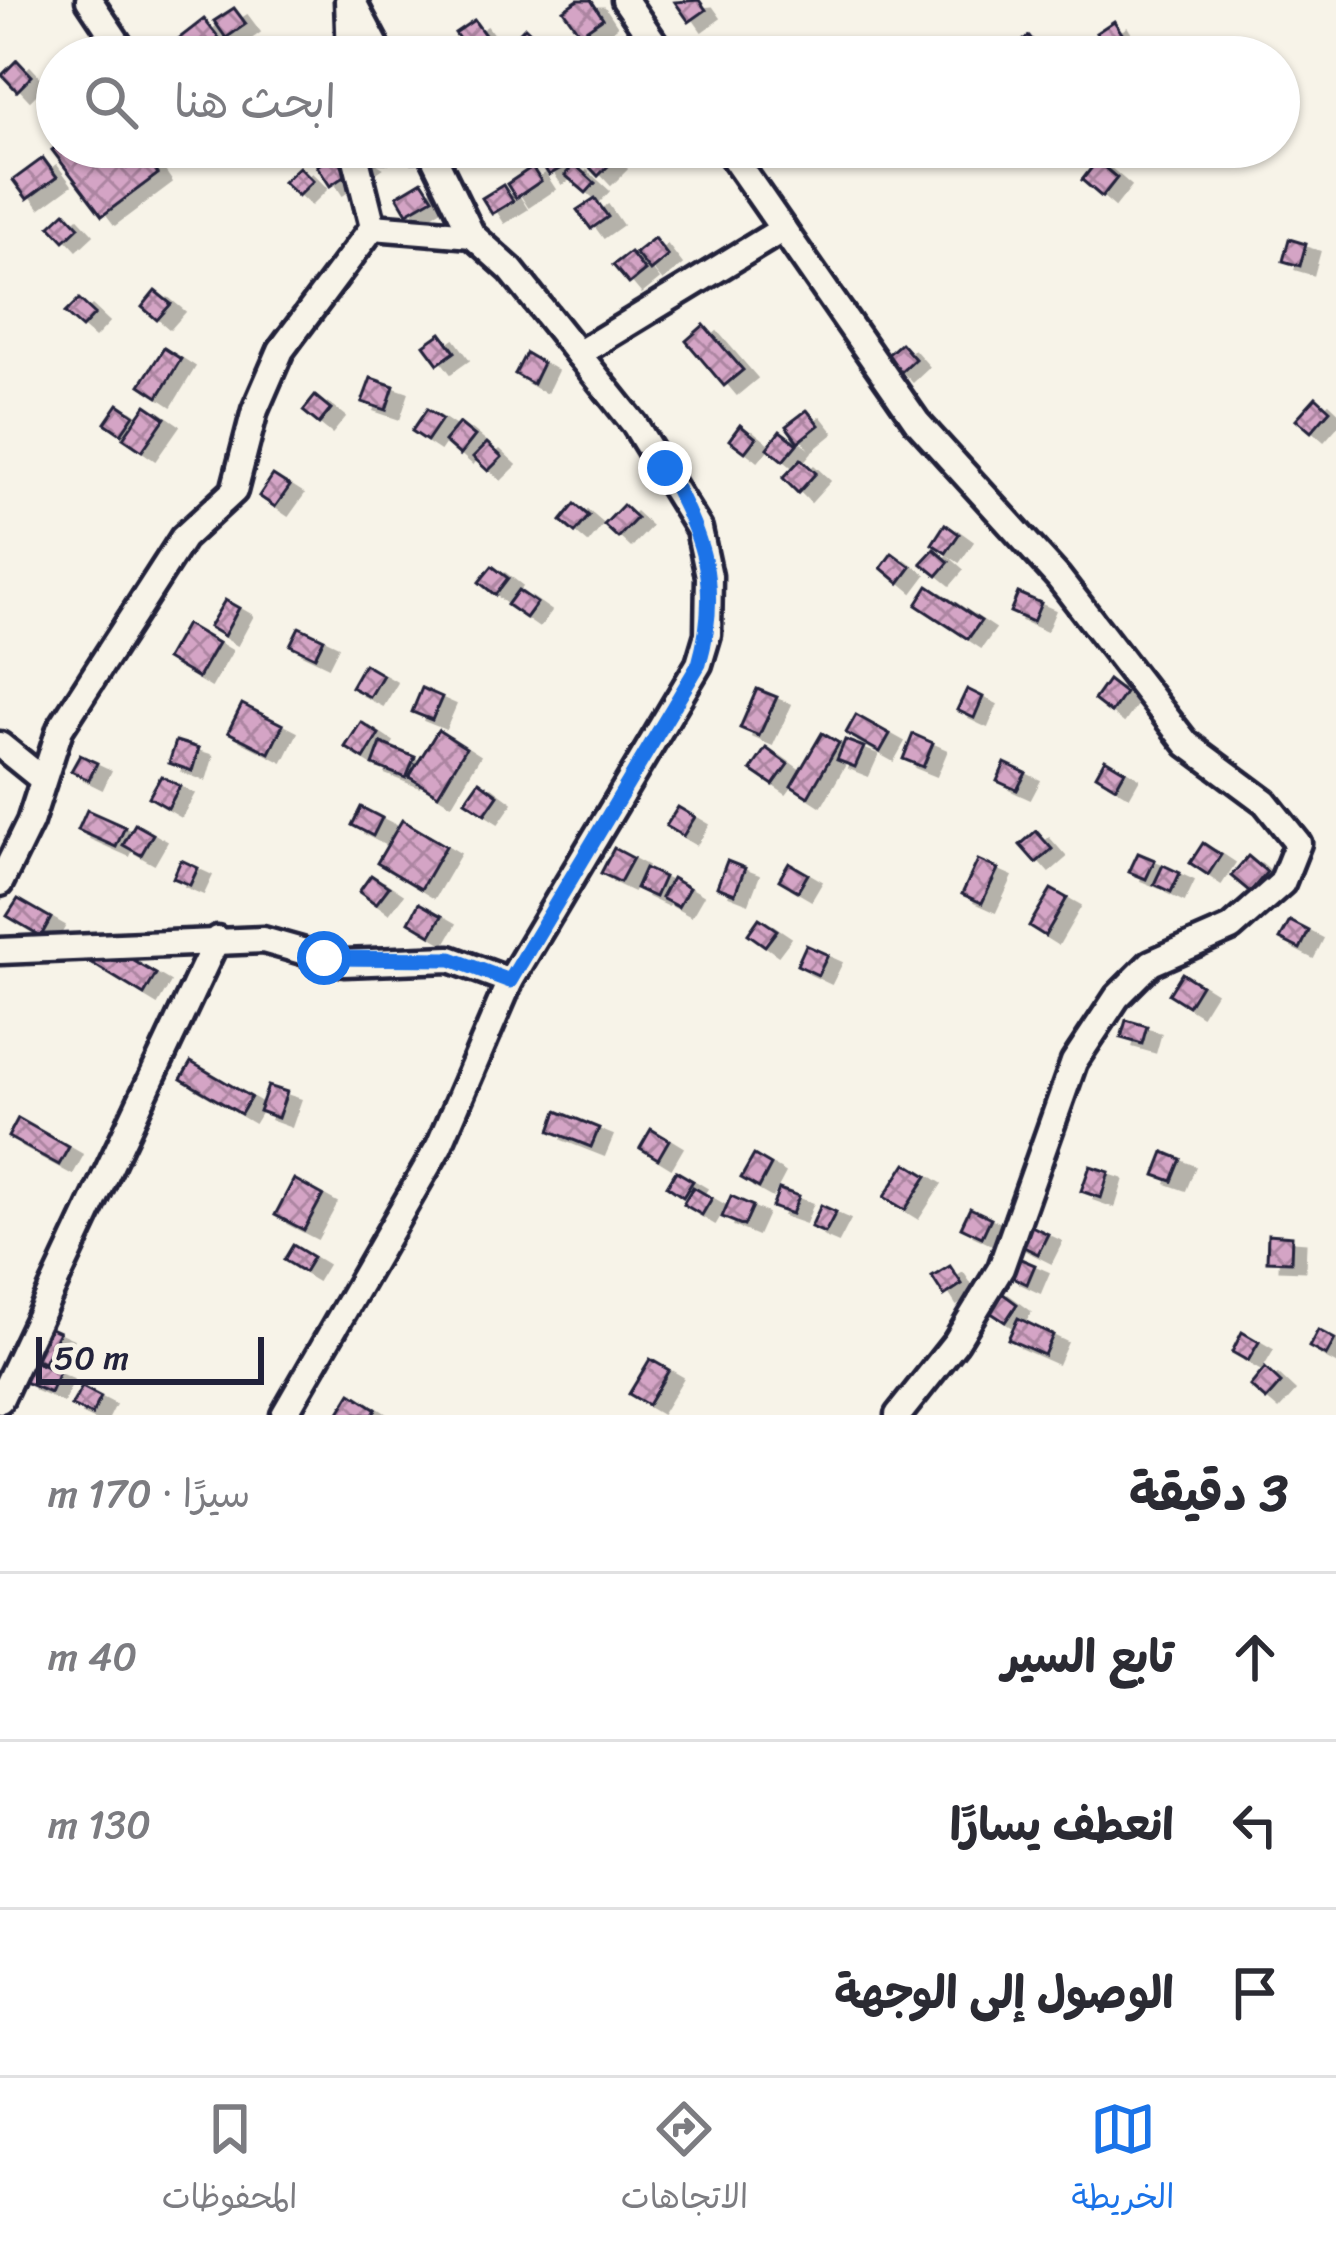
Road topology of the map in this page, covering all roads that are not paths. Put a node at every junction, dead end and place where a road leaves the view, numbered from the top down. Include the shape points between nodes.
1 (89, 0) edge
2 (350, 0) edge
3 (634, 3) edge
4 (113, 36) edge
5 (350, 36) edge
6 (370, 36) edge
7 (652, 36) edge
8 (355, 168) edge
9 (439, 168) edge
10 (740, 168) edge
11 (373, 227) junction
12 (783, 230) junction
13 (472, 235) junction
14 (578, 354) junction
15 (0, 745) edge
16 (42, 779) junction
17 (0, 884) edge
18 (217, 939) junction
19 (0, 950) edge
20 (510, 981) junction
21 (0, 1400) edge
22 (284, 1415) edge
23 (898, 1415) edge

1 - 4 street
2 - 5 street
2 - 6 street
3 - 7 street
8 - 11 street
9 - 13 street
10 - 12 street
11 - 13 street
11 - 16 street via 281,350 234,490 183,538 60,729
12 - 14 street
12 - 23 street via 916,422 1058,577 1186,744 1264,802 1298,843 1282,883 1231,928 1151,963 1117,997 1074,1062 1001,1268
13 - 14 street
14 - 20 street via 665,468 700,529 708,634 699,664
15 - 16 street
16 - 17 street
18 - 19 street
18 - 20 street via 263,940 344,962 451,959
18 - 21 street
20 - 22 street via 439,1146

